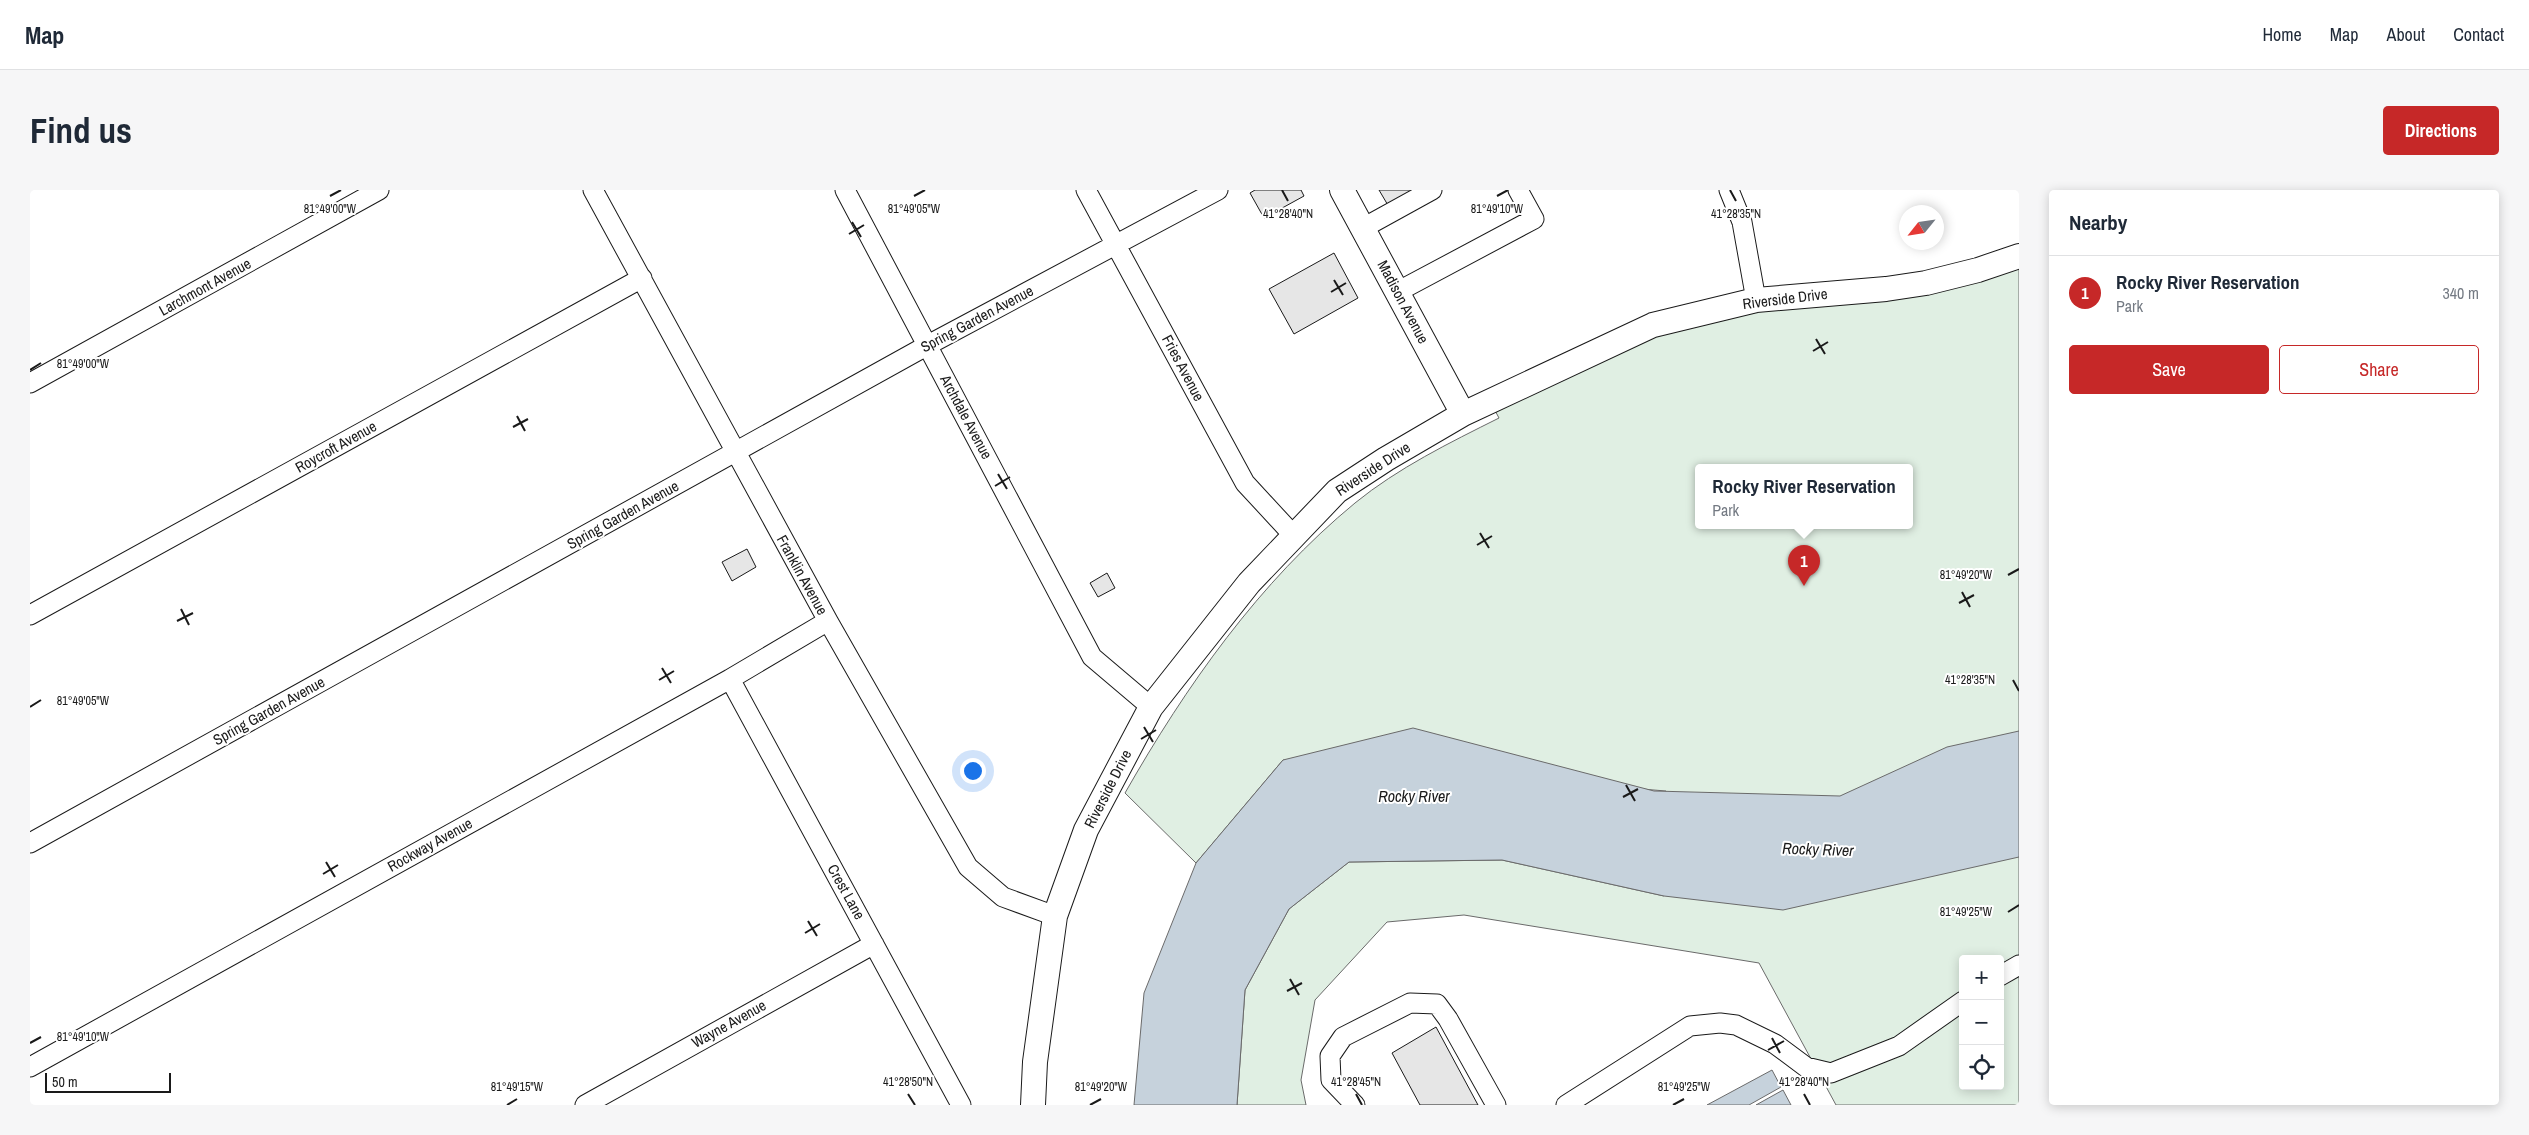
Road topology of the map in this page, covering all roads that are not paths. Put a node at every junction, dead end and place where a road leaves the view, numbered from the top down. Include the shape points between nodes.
1 (379, 190) edge
2 (593, 190) edge
3 (845, 190) edge
4 (1086, 190) edge
5 (1218, 190) edge
6 (1342, 190) edge
7 (1432, 190) edge
8 (1518, 190) edge
9 (1729, 190) edge
10 (1363, 228) junction
11 (1116, 244) junction
12 (2019, 256) edge
13 (642, 278) junction
14 (1397, 292) junction
15 (1756, 300) junction
16 (928, 345) junction
17 (30, 383) edge
18 (1463, 414) junction
19 (735, 452) junction
20 (1294, 536) junction
21 (30, 616) edge
22 (828, 621) junction
23 (730, 679) junction
24 (1151, 707) junction
25 (30, 843) edge
26 (1055, 916) junction
27 (874, 944) junction
28 (2019, 966) edge
29 (2004, 974) edge
30 (1959, 1004) edge
31 (30, 1066) edge
32 (585, 1105) edge
33 (960, 1105) edge
34 (1034, 1105) edge
35 (1355, 1105) edge
36 (1496, 1105) edge
37 (1566, 1105) edge

1 - 17 street, Larchmont Avenue
2 - 13 street, Franklin Avenue
3 - 16 street, Archdale Avenue
4 - 11 street, Fries Avenue
5 - 11 street, Spring Garden Avenue
6 - 10 main road, Madison Avenue
7 - 10 street
8 - 14 street via 1534,219
9 - 15 street via 1742,222
10 - 14 main road, Madison Avenue
11 - 16 street, Spring Garden Avenue
11 - 20 street, Fries Avenue via 1244,483
12 - 15 main road, Riverside Drive via 1926,283
13 - 19 street, Franklin Avenue
13 - 21 street, Roycroft Avenue
14 - 18 main road, Madison Avenue
15 - 18 main road, Riverside Drive via 1653,325
16 - 19 street, Spring Garden Avenue
16 - 24 street, Archdale Avenue via 1092,656
18 - 20 main road, Riverside Drive via 1336,491
19 - 22 street, Franklin Avenue
19 - 25 street, Spring Garden Avenue
20 - 24 main road, Riverside Drive via 1250,583
22 - 23 street, Rockway Avenue
22 - 26 street, Franklin Avenue via 968,867 1003,896
23 - 27 street, Crest Lane
23 - 31 street, Rockway Avenue
24 - 26 main road, Riverside Drive via 1086,830
26 - 34 main road, Riverside Drive via 1035,1062
27 - 32 street, Wayne Avenue
27 - 33 street, Crest Lane
28 - 29 street
30 - 37 street via 1899,1046 1831,1073 1806,1067 1775,1044 1736,1025 1690,1026
35 - 36 street via 1331,1080 1330,1056 1343,1037 1410,1003 1437,1004

